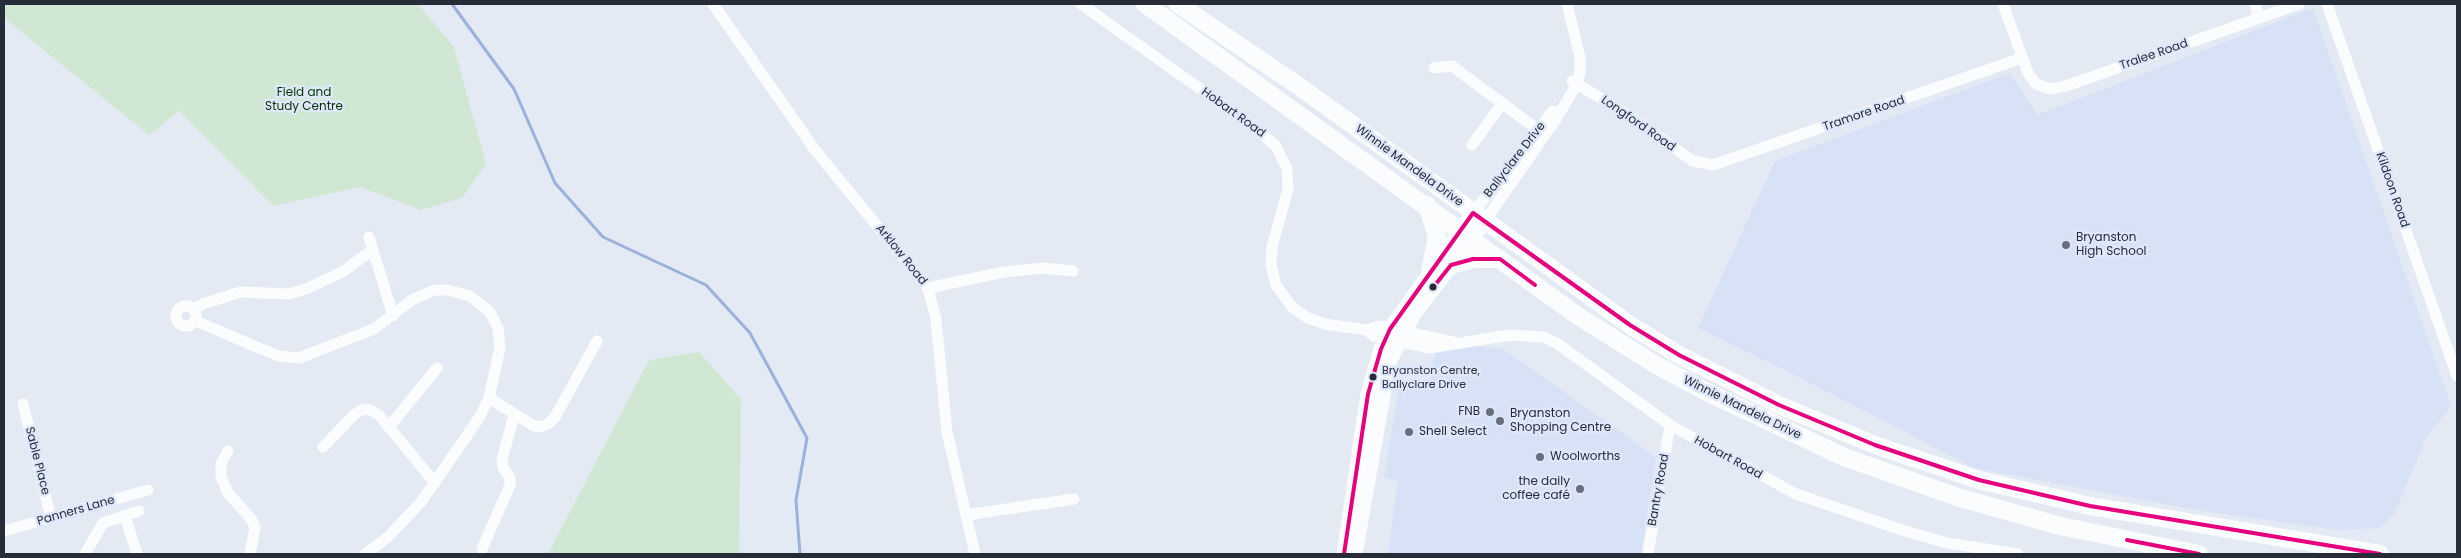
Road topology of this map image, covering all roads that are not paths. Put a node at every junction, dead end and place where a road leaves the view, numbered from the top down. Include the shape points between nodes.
1 (712, 4) edge
2 (1081, 4) edge
3 (1145, 4) edge
4 (1178, 4) edge
5 (1568, 4) edge
6 (2003, 4) edge
7 (2255, 4) edge
8 (2299, 4) edge
9 (2327, 4) edge
10 (2259, 18) junction
11 (2022, 58) junction
12 (1434, 68) dead end
13 (1575, 83) junction
14 (1502, 104) junction
15 (1538, 130) junction
16 (1472, 146) dead end
17 (1705, 166) joint
18 (1427, 205) junction
19 (1479, 217) junction
20 (1466, 234) junction
21 (369, 238) dead end
22 (372, 250) junction
23 (1500, 259) junction
24 (1451, 265) junction
25 (1074, 271) dead end
26 (1430, 272) junction
27 (928, 288) junction
28 (393, 316) junction
29 (1394, 336) junction
30 (596, 341) dead end
31 (437, 368) dead end
32 (2457, 376) edge
33 (489, 398) junction
34 (23, 404) dead end
35 (514, 415) junction
36 (1670, 425) junction
37 (389, 427) junction
38 (322, 447) dead end
39 (228, 450) dead end
40 (435, 483) junction
41 (148, 490) dead end
42 (1074, 500) dead end
43 (139, 512) dead end
44 (966, 515) junction
45 (125, 516) junction
46 (51, 518) junction
47 (4, 531) edge
48 (1946, 548) edge
49 (482, 549) dead end
50 (85, 554) edge
51 (137, 554) edge
52 (250, 554) edge
53 (365, 554) edge
54 (974, 554) edge
55 (1344, 554) edge
56 (1355, 554) edge
57 (1648, 554) edge
58 (2018, 554) edge
59 (2199, 554) edge
60 (2380, 554) edge

1 - 27 street, Arklow Road via 815,150
2 - 29 street, Hobart Road via 1276,146 1284,160 1288,178 1287,199 1272,247 1272,265 1276,285 1292,306 1308,318 1325,324 1368,330 1374,336
3 - 18 main road, Winnie Mandela Drive
4 - 19 main road, Winnie Mandela Drive via 1300,87
5 - 13 street, Ballyclare Drive via 1574,38
6 - 11 street, Tralee Road
7 - 10 street
8 - 10 street, Tralee Road
9 - 32 street, Kildoon Road
10 - 11 street, Tralee Road via 2056,89 2036,84
11 - 17 street, Tramore Road via 1725,163
12 - 14 street via 1452,66
13 - 15 street, Ballyclare Drive
13 - 17 street, Longford Road via 1622,111 1686,157
13 - 19 street, Ballyclare Drive via 1556,119
14 - 15 street
14 - 16 street
15 - 19 street, Ballyclare Drive
18 - 20 main road, Winnie Mandela Drive
18 - 26 main road via 1437,236
19 - 20 street, Ballyclare Drive
19 - 60 main road, Winnie Mandela Drive via 1622,320 1678,355 1779,406 1874,445 1980,480 2090,506
20 - 23 main road, Winnie Mandela Drive
20 - 24 street, Ballyclare Drive
20 - 26 street, Ballyclare Drive
21 - 22 street
22 - 28 street
22 - 28 street via 344,271 306,289 288,294 241,292 205,304 195,315 272,353 299,358 366,333
23 - 24 main road via 1473,259
23 - 59 main road, Winnie Mandela Drive via 1578,316 1656,364 1844,457 2018,516
24 - 29 street, Ballyclare Drive
25 - 27 street via 1043,268 985,275
26 - 29 street, Ballyclare Drive
27 - 44 street, Arklow Road via 936,319 948,432
28 - 33 street via 412,300 434,290 460,292 478,301 490,312 498,328 498,360
29 - 36 street, Hobart Road via 1458,344 1510,334 1544,337
29 - 55 street, Ballyclare Drive via 1368,394
29 - 56 street, Ballyclare Drive
30 - 35 street via 548,424 534,426
31 - 37 street
33 - 35 street
33 - 40 street via 471,432
34 - 46 street, Sable Place
35 - 49 street via 502,460 510,485
36 - 48 street, Hobart Road via 1796,494
36 - 57 street, Bantry Road
37 - 38 street via 378,414 363,409
37 - 40 street
39 - 52 street via 221,464 221,477 228,493 255,527
40 - 53 street via 402,524
41 - 46 street, Panners Lane
42 - 44 street
43 - 45 street
44 - 54 street, Arklow Road
45 - 50 street via 99,527
45 - 51 street
46 - 47 street, Panners Lane
48 - 58 street, Hobart Road

